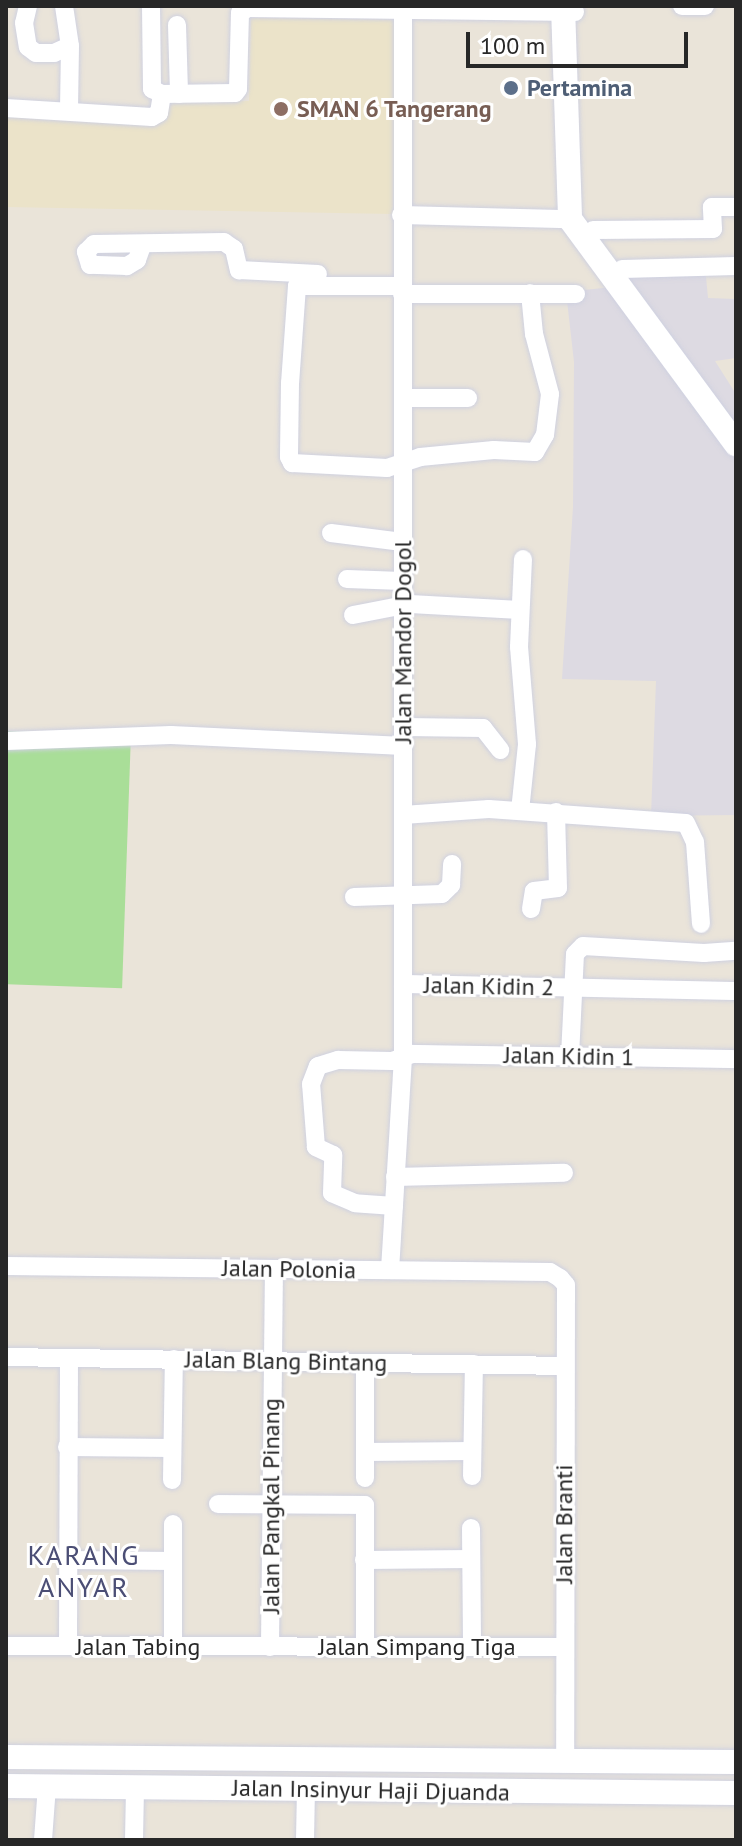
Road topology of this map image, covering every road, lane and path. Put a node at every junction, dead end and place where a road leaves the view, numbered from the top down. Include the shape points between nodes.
1 (28, 6) edge
2 (64, 6) edge
3 (151, 6) edge
4 (682, 6) edge
5 (705, 6) edge
6 (323, 8) edge
7 (403, 9) edge
8 (569, 9) edge
9 (177, 25) dead end
10 (70, 46) junction
11 (569, 56) junction
12 (170, 94) junction
13 (6, 108) edge
14 (69, 111) junction
15 (736, 207) edge
16 (401, 215) junction
17 (570, 219) junction
18 (593, 230) junction
19 (142, 246) dead end
20 (736, 266) edge
21 (622, 269) junction
22 (401, 285) junction
23 (530, 293) junction
24 (576, 294) dead end
25 (646, 312) junction
26 (405, 398) junction
27 (468, 398) dead end
28 (736, 423) edge
29 (736, 444) edge
30 (403, 464) junction
31 (331, 533) dead end
32 (402, 542) junction
33 (523, 559) dead end
34 (347, 579) dead end
35 (402, 581) junction
36 (402, 606) junction
37 (520, 610) junction
38 (353, 615) dead end
39 (404, 737) junction
40 (6, 741) edge
41 (500, 750) dead end
42 (520, 811) junction
43 (556, 812) junction
44 (403, 815) junction
45 (452, 864) dead end
46 (403, 896) junction
47 (354, 897) dead end
48 (531, 909) dead end
49 (701, 924) dead end
50 (736, 951) edge
51 (403, 984) junction
52 (574, 987) junction
53 (736, 991) edge
54 (570, 1056) junction
55 (403, 1057) junction
56 (736, 1059) edge
57 (564, 1173) dead end
58 (395, 1177) junction
59 (394, 1206) junction
60 (6, 1266) edge
61 (274, 1269) junction
62 (390, 1270) junction
63 (566, 1285) joint
64 (6, 1357) edge
65 (69, 1358) junction
66 (174, 1359) junction
67 (272, 1361) junction
68 (365, 1363) junction
69 (474, 1364) junction
70 (565, 1366) junction
71 (67, 1447) junction
72 (172, 1448) junction
73 (472, 1451) junction
74 (365, 1452) junction
75 (472, 1476) dead end
76 (365, 1478) dead end
77 (172, 1480) dead end
78 (218, 1504) dead end
79 (271, 1505) junction
80 (173, 1524) dead end
81 (471, 1528) dead end
82 (471, 1559) junction
83 (69, 1560) junction
84 (364, 1560) junction
85 (173, 1561) junction
86 (6, 1646) edge
87 (68, 1646) junction
88 (173, 1647) junction
89 (270, 1647) junction
90 (365, 1647) junction
91 (472, 1647) junction
92 (564, 1647) junction
93 (6, 1757) edge
94 (330, 1760) junction
95 (365, 1761) junction
96 (565, 1762) junction
97 (736, 1762) edge
98 (6, 1786) edge
99 (47, 1786) junction
100 (135, 1787) junction
101 (318, 1789) junction
102 (364, 1790) junction
103 (736, 1793) edge
104 (43, 1840) edge
105 (134, 1840) edge
106 (305, 1840) edge

1 - 10 street via 28,47 36,53 54,53
2 - 10 street
3 - 12 street via 152,89
4 - 5 street
6 - 7 street
6 - 12 street via 242,9 238,89 230,94
7 - 8 street
7 - 16 street, Jalan Mandor Dogol
8 - 11 main road
9 - 12 street
10 - 14 street
11 - 17 main road
11 - 18 main road via 581,206
12 - 14 street via 156,116
13 - 14 street
15 - 18 street via 712,207 713,229
16 - 17 street
16 - 22 street, Jalan Mandor Dogol
17 - 25 main road
18 - 21 main road
19 - 22 street via 151,241 224,242 234,249 239,270
20 - 21 street
21 - 25 main road
22 - 23 street
22 - 26 street, Jalan Mandor Dogol
22 - 30 street via 297,286 290,383 291,462 387,468
23 - 24 street
23 - 30 street via 534,334 550,394 545,435 535,452 479,451 420,457
25 - 28 main road
25 - 29 main road
26 - 27 street
26 - 30 street, Jalan Mandor Dogol
30 - 32 street, Jalan Mandor Dogol
31 - 32 street
32 - 35 street, Jalan Mandor Dogol
33 - 37 street
34 - 35 street
35 - 36 street, Jalan Mandor Dogol
36 - 37 street
36 - 38 street
36 - 39 street, Jalan Mandor Dogol
37 - 42 street via 527,744
39 - 40 street via 171,735
39 - 41 street via 483,728
39 - 44 street, Jalan Mandor Dogol
42 - 43 street
42 - 44 street
43 - 48 street via 558,888 534,891
43 - 49 street via 686,823 695,842
44 - 46 street, Jalan Mandor Dogol
45 - 46 street via 451,885 442,894
46 - 47 street
46 - 51 street, Jalan Mandor Dogol
50 - 52 street via 583,946 575,954
51 - 52 street, Jalan Kidin 2
51 - 55 street, Jalan Mandor Dogol
52 - 53 street, Jalan Kidin 2
52 - 54 street
54 - 55 street, Jalan Kidin 1
54 - 56 street, Jalan Kidin 1
55 - 58 street, Jalan Mandor Dogol
55 - 59 street, Jalan Kidin 1 via 338,1060 318,1066 311,1084 316,1147 333,1155 332,1193 355,1203
57 - 58 street
58 - 59 street, Jalan Mandor Dogol
59 - 62 street, Jalan Mandor Dogol
60 - 61 street, Jalan Polonia
61 - 62 street, Jalan Polonia
61 - 67 street, Jalan Pangkal Pinang
62 - 63 street, Jalan Polonia via 550,1272
63 - 70 street, Jalan Branti
64 - 65 street, Jalan Blang Bintang
65 - 66 street, Jalan Blang Bintang
65 - 71 street
66 - 67 street, Jalan Blang Bintang
66 - 72 street
67 - 68 street, Jalan Blang Bintang
67 - 79 street, Jalan Pangkal Pinang
68 - 69 street, Jalan Blang Bintang
68 - 74 street
69 - 70 street, Jalan Blang Bintang
69 - 73 street
70 - 92 street, Jalan Branti
71 - 72 street
71 - 83 street
72 - 77 street
73 - 74 street
73 - 75 street
74 - 76 street
78 - 79 street
79 - 84 street via 365,1505
79 - 89 street, Jalan Pangkal Pinang
80 - 85 street
81 - 82 street
82 - 84 street
82 - 91 street
83 - 85 street
83 - 87 street
84 - 90 street
85 - 88 street
86 - 87 street, Jalan Tabing
87 - 88 street, Jalan Tabing
88 - 89 street, Jalan Tabing
89 - 90 street, Jalan Simpang Tiga
90 - 91 street, Jalan Simpang Tiga
91 - 92 street, Jalan Simpang Tiga
92 - 96 street, Jalan Branti
93 - 94 main road, Jalan Insinyur Haji Djuanda
94 - 95 main road, Jalan Insinyur Haji Djuanda
94 - 101 main road
95 - 96 main road, Jalan Insinyur Haji Djuanda
95 - 102 main road
96 - 97 main road, Jalan Insinyur Haji Djuanda
98 - 99 main road, Jalan Insinyur Haji Djuanda
99 - 100 main road, Jalan Insinyur Haji Djuanda
99 - 104 street
100 - 101 main road, Jalan Insinyur Haji Djuanda
100 - 105 street
101 - 102 main road, Jalan Insinyur Haji Djuanda
101 - 106 street
102 - 103 main road, Jalan Insinyur Haji Djuanda

